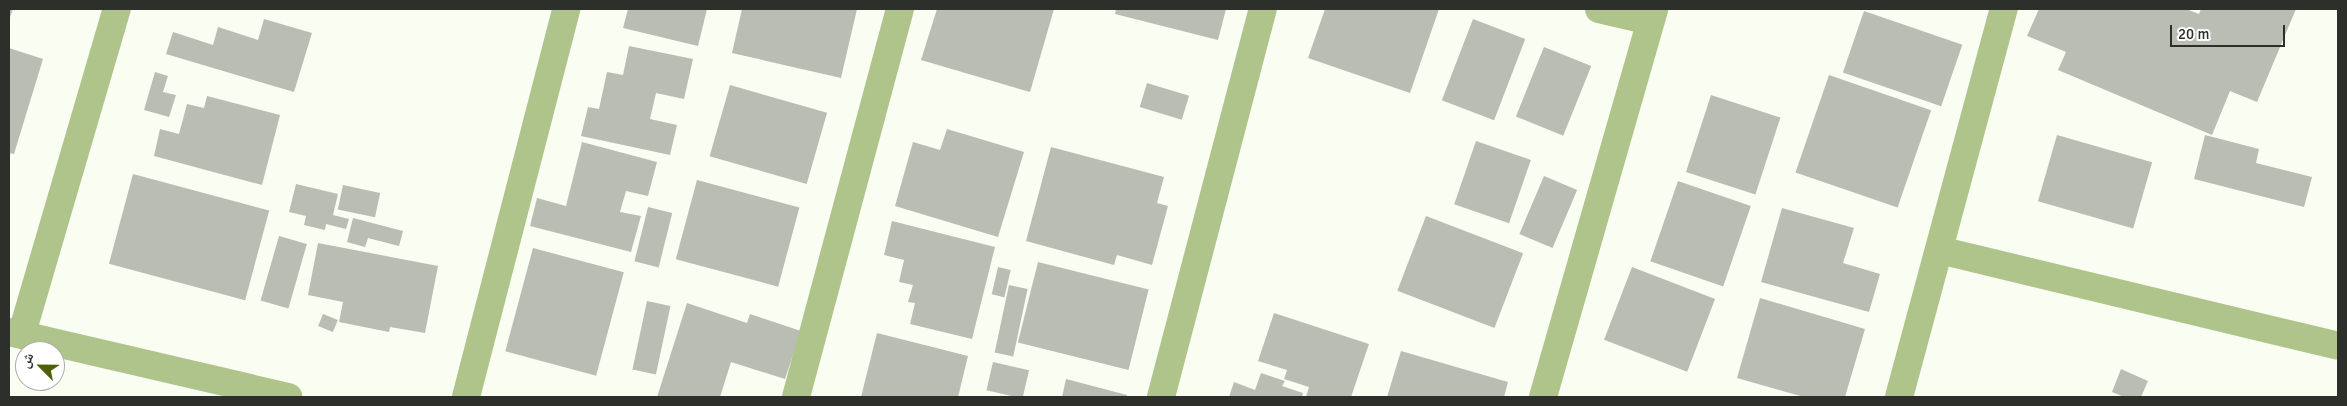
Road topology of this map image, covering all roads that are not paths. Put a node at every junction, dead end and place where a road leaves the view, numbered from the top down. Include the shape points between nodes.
1 (117, 9) edge
2 (566, 9) edge
3 (900, 9) edge
4 (1263, 9) edge
5 (1599, 9) edge
6 (2004, 9) edge
7 (1652, 15) edge
8 (1939, 250) junction
9 (15, 332) edge
10 (2338, 346) edge
11 (288, 397) edge
12 (466, 397) edge
13 (796, 397) edge
14 (1161, 397) edge
15 (1543, 397) edge
16 (1899, 397) edge

1 - 9 street
2 - 12 street
3 - 13 street
4 - 14 street
5 - 7 street
6 - 8 street
7 - 15 street
8 - 10 street
8 - 16 street
9 - 11 street

